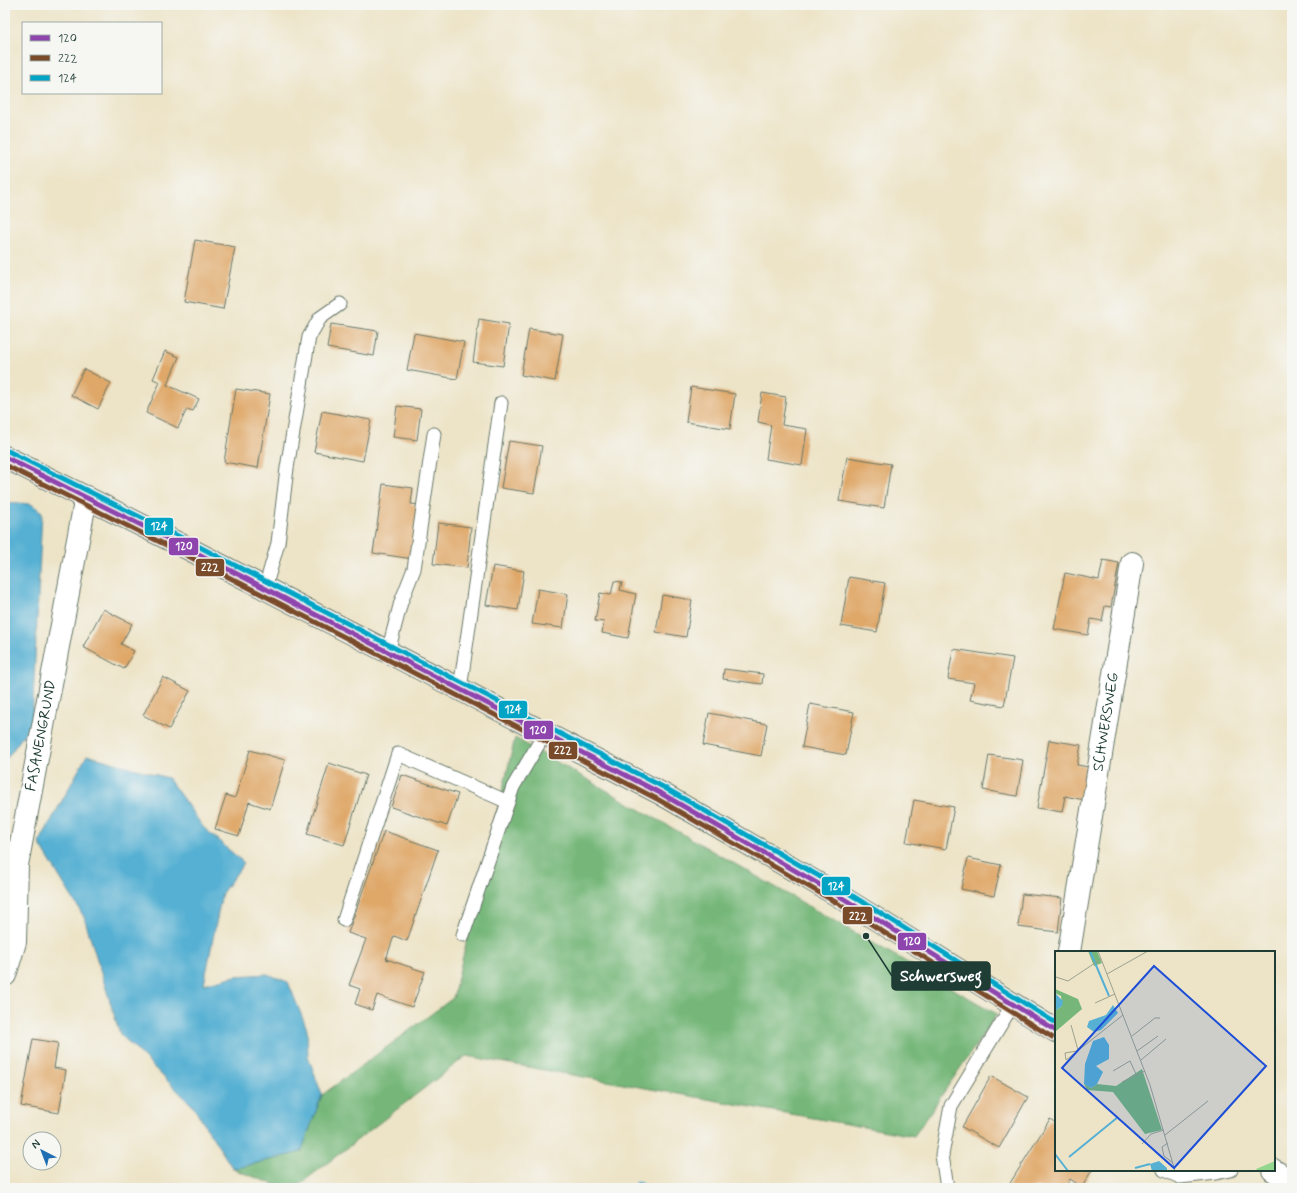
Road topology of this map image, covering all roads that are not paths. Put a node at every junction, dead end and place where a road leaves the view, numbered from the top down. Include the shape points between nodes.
1 (340, 304) dead end
2 (500, 403) dead end
3 (434, 434) dead end
4 (5, 457) edge
5 (86, 497) junction
6 (1132, 563) dead end
7 (265, 588) junction
8 (388, 652) junction
9 (460, 689) junction
10 (545, 733) junction
11 (508, 802) junction
12 (344, 920) dead end
13 (463, 935) dead end
14 (1068, 951) edge
15 (5, 975) edge
16 (1013, 1004) junction
17 (1055, 1026) edge
18 (1166, 1171) edge
19 (1226, 1171) edge
20 (1275, 1171) edge
21 (1292, 1182) edge
22 (947, 1188) edge

1 - 7 lane via 320,318 309,337 287,468 278,542
2 - 9 lane
3 - 8 lane via 414,569 401,602
4 - 5 street
5 - 7 street
5 - 15 street, FASANENGRUND via 17,865 15,942
6 - 14 street, SCHWERSWEG
7 - 8 street
8 - 9 street
9 - 10 street
10 - 11 lane
10 - 16 street via 662,794 841,897
11 - 12 lane via 398,754
11 - 13 lane
16 - 17 street
16 - 22 lane via 951,1106 942,1155
18 - 19 lane via 1180,1177
20 - 21 street

